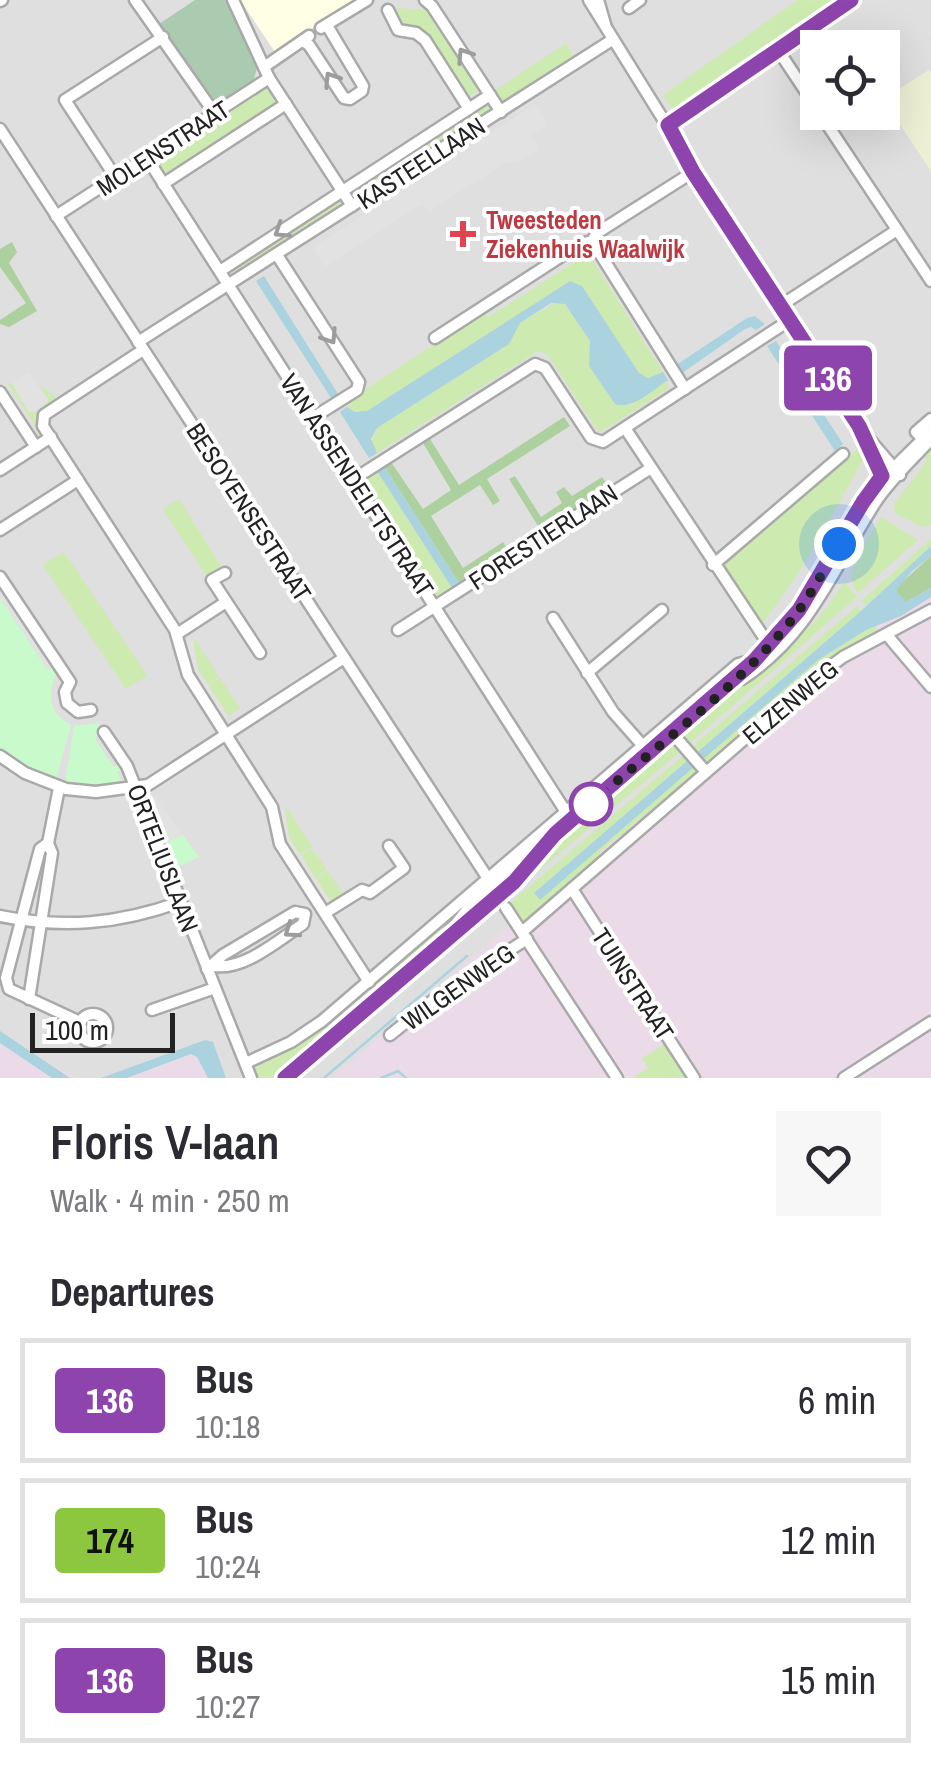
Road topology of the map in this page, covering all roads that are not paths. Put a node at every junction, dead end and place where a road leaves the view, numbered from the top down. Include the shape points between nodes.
1 (135, 0) edge
2 (232, 0) edge
3 (367, 0) edge
4 (425, 0) edge
5 (589, 0) edge
6 (598, 0) edge
7 (640, 0) edge
8 (851, 0) edge
9 (629, 8) dead end
10 (388, 10) dead end
11 (609, 35) junction
12 (163, 37) junction
13 (778, 50) junction
14 (266, 73) junction
15 (800, 84) edge
16 (490, 95) junction
17 (286, 104) junction
18 (468, 109) junction
19 (501, 112) junction
20 (215, 114) junction
21 (668, 125) junction
22 (0, 129) edge
23 (831, 130) edge
24 (147, 158) junction
25 (693, 172) junction
26 (116, 178) junction
27 (164, 184) junction
28 (342, 191) junction
29 (352, 206) junction
30 (56, 216) junction
31 (897, 230) junction
32 (592, 240) junction
33 (277, 255) junction
34 (220, 270) junction
35 (931, 281) edge
36 (229, 284) junction
37 (780, 306) junction
38 (790, 320) junction
39 (434, 338) dead end
40 (141, 346) junction
41 (685, 389) junction
42 (0, 392) edge
43 (314, 418) junction
44 (931, 419) edge
45 (859, 426) junction
46 (625, 428) junction
47 (51, 438) junction
48 (927, 438) edge
49 (36, 447) junction
50 (843, 454) dead end
51 (651, 468) junction
52 (0, 470) edge
53 (896, 470) junction
54 (354, 479) junction
55 (78, 480) junction
56 (886, 481) junction
57 (0, 530) edge
58 (713, 565) junction
59 (224, 573) dead end
60 (0, 577) edge
61 (226, 602) junction
62 (435, 606) junction
63 (662, 610) dead end
64 (931, 610) edge
65 (552, 618) dead end
66 (398, 630) dead end
67 (177, 634) junction
68 (887, 635) junction
69 (772, 650) junction
70 (260, 653) dead end
71 (344, 658) junction
72 (754, 661) junction
73 (587, 673) junction
74 (931, 687) edge
75 (724, 690) junction
76 (92, 710) dead end
77 (104, 732) dead end
78 (226, 734) junction
79 (672, 734) junction
80 (642, 746) junction
81 (0, 756) edge
82 (703, 768) junction
83 (59, 788) junction
84 (135, 788) junction
85 (566, 812) junction
86 (48, 843) junction
87 (390, 846) dead end
88 (492, 886) junction
89 (572, 889) junction
90 (180, 902) junction
91 (506, 908) dead end
92 (325, 914) junction
93 (0, 916) edge
94 (21, 920) junction
95 (41, 924) junction
96 (524, 936) junction
97 (210, 967) junction
98 (369, 982) junction
99 (215, 988) junction
100 (29, 998) junction
101 (152, 1010) dead end
102 (80, 1022) dead end
103 (931, 1022) edge
104 (390, 1035) dead end
105 (246, 1062) junction
106 (251, 1078) edge
107 (285, 1078) edge
108 (617, 1078) edge
109 (694, 1078) edge
110 (844, 1078) edge

1 - 12 street
2 - 14 street
3 -> 14 street, MOLENSTRAAT via 324,28 362,92 344,98 306,39
16 -> 4 street
5 - 11 street
6 - 11 street
7 - 9 street
8 - 13 street
10 - 18 street via 398,30 426,40
11 - 19 street, KASTEELLAAN
11 - 21 street
12 - 20 street
12 - 26 street via 65,100
13 - 15 street
13 - 21 street
14 - 17 street
14 - 20 street, MOLENSTRAAT
16 - 18 street, KASTEELLAAN
16 - 19 street
17 - 27 street, MOLENSTRAAT
17 - 28 street
18 - 28 street, KASTEELLAAN
19 - 29 street, KASTEELLAAN
20 - 24 street, MOLENSTRAAT
21 - 25 street
22 - 30 street, BESOYENSESTRAAT
23 - 31 street
24 - 26 street, MOLENSTRAAT
24 - 27 street, VAN ASSENDELFTSTRAAT
25 - 32 street
25 - 37 street
26 - 30 street, MOLENSTRAAT
27 - 34 street, VAN ASSENDELFTSTRAAT
28 - 29 street
28 -> 34 street, KASTEELLAAN
29 - 33 street, KASTEELLAAN
30 - 40 street, BESOYENSESTRAAT
31 - 35 street
31 - 37 street
32 - 39 street
32 - 41 street
33 - 36 street, KASTEELLAAN
33 -> 43 street via 359,382
34 - 36 street, VAN ASSENDELFTSTRAAT
36 - 40 street, KASTEELLAAN
36 - 43 street, VAN ASSENDELFTSTRAAT
37 - 38 street
38 - 41 street
38 - 45 street
40 - 47 street, KASTEELLAAN via 44,415
40 - 71 street, BESOYENSESTRAAT
41 - 46 street
42 - 49 street
43 - 54 street, VAN ASSENDELFTSTRAAT
44 - 48 street via 916,432
45 - 53 street
45 - 56 street
46 - 51 street
46 - 54 street via 603,442 591,438 540,364
47 - 49 street
47 - 55 street
48 - 53 street
49 - 52 street
50 - 58 street
51 - 58 street
51 - 62 street, FORESTIERLAAN
53 - 56 street
54 - 62 street, VAN ASSENDELFTSTRAAT
55 - 57 street
55 - 67 street
56 - 69 street via 863,502
58 - 69 street
59 - 61 street via 212,580
60 - 76 street via 70,682 67,703 78,712
61 - 67 street
61 - 70 street
62 - 66 street, FORESTIERLAAN
62 - 85 street, VAN ASSENDELFTSTRAAT
63 - 73 street
64 - 68 street, ELZENWEG
65 - 73 street
67 - 78 street via 188,675
68 - 74 street
68 - 82 street, ELZENWEG via 843,657
69 - 72 street
69 - 75 street
71 - 78 street
71 - 88 street, BESOYENSESTRAAT
72 - 75 street
72 - 80 street via 738,664
73 - 80 street
75 - 79 street
77 - 84 street, ORTELIUSLAAN
78 - 84 street
78 - 92 street via 272,807 280,844
79 - 82 street
79 - 88 street via 555,834 514,882
80 - 85 street
81 - 83 street
82 - 89 street, ELZENWEG
83 - 84 street
83 - 86 street
84 - 90 street, ORTELIUSLAAN
85 - 88 street
86 - 94 street via 40,849
86 - 95 street
87 - 92 street via 404,868
88 - 98 street
88 - 107 street via 440,944
89 - 96 street, ELZENWEG
89 - 109 street, TUINSTRAAT
90 - 95 street via 118,921
90 - 97 street, ORTELIUSLAAN
91 - 96 street
92 - 98 street
93 - 94 street
94 - 95 street
94 - 100 street via 6,978 9,989
95 - 100 street
96 - 104 street, WILGENWEG
96 - 108 street
97 -> 97 street via 295,912 304,914 302,924 256,954 229,968
97 - 99 street, ORTELIUSLAAN
98 - 105 street via 291,1042
99 - 101 street
99 - 105 street, ORTELIUSLAAN
100 - 102 street
103 - 110 street
105 - 106 street, ORTELIUSLAAN

